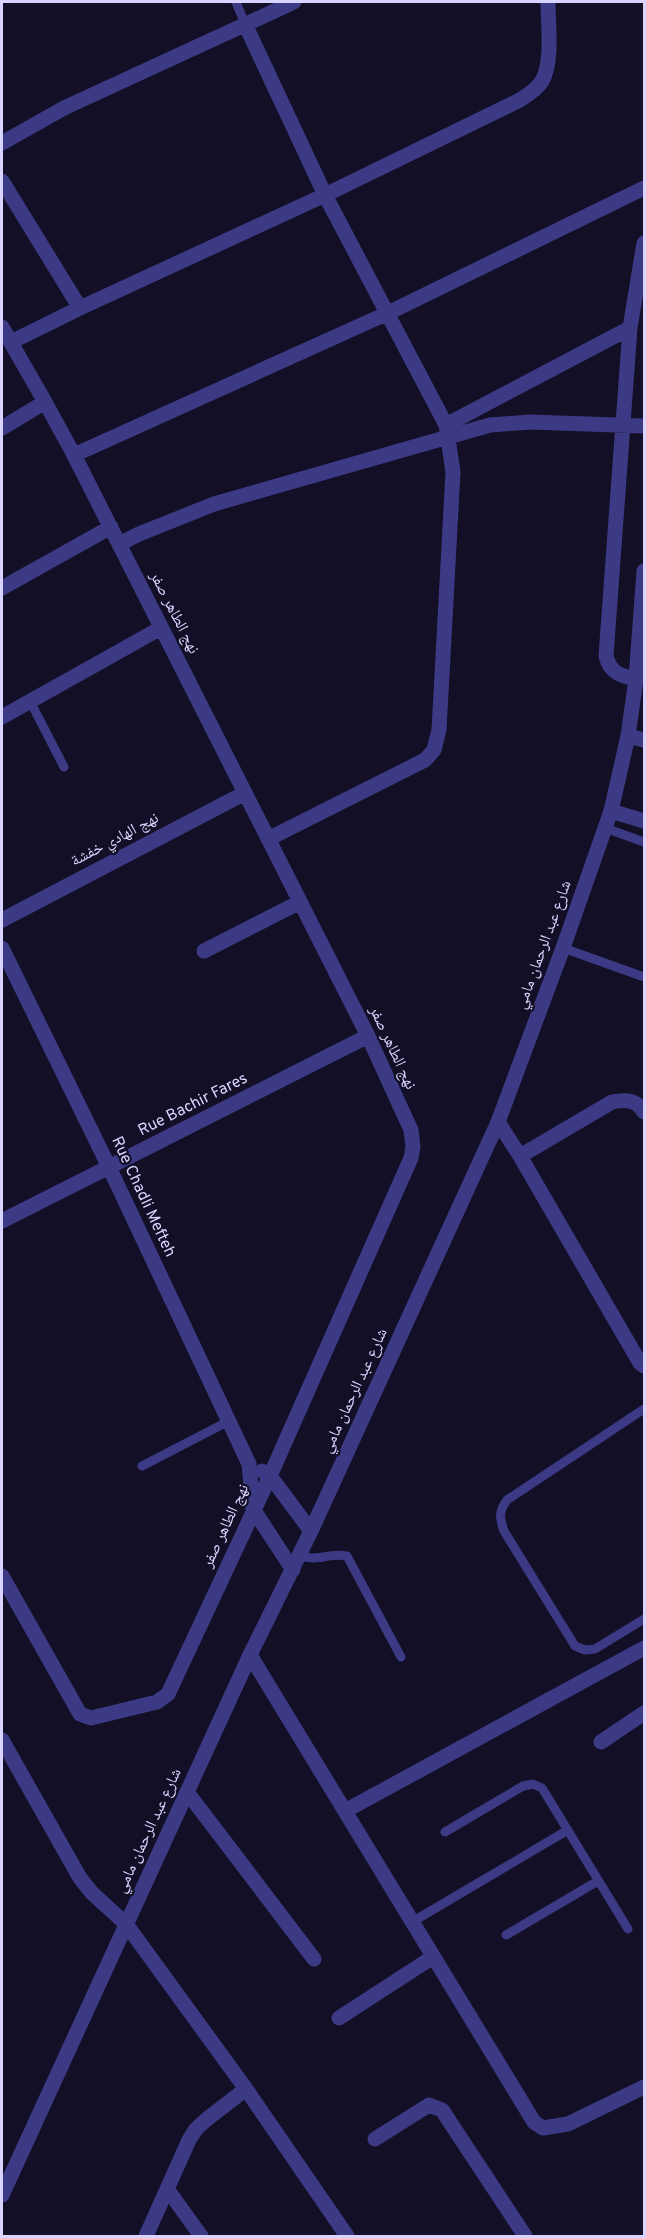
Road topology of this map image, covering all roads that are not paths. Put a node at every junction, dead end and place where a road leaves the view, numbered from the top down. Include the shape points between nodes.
1 (236, 2) edge
2 (294, 2) edge
3 (548, 2) edge
4 (245, 24) junction
5 (2, 143) edge
6 (2, 182) edge
7 (645, 188) edge
8 (325, 195) junction
9 (645, 243) edge
10 (80, 308) junction
11 (387, 313) junction
12 (2, 327) edge
13 (630, 328) junction
14 (11, 342) junction
15 (45, 402) junction
16 (622, 425) junction
17 (645, 426) edge
18 (2, 428) edge
19 (447, 431) junction
20 (74, 455) junction
21 (111, 527) junction
22 (119, 544) junction
23 (645, 571) edge
24 (2, 588) edge
25 (161, 628) junction
26 (636, 679) junction
27 (30, 701) junction
28 (2, 717) edge
29 (628, 736) junction
30 (645, 740) edge
31 (64, 767) dead end
32 (244, 793) junction
33 (611, 811) junction
34 (645, 820) edge
35 (605, 828) junction
36 (268, 839) junction
37 (645, 842) edge
38 (300, 902) junction
39 (2, 920) edge
40 (2, 948) edge
41 (563, 948) junction
42 (204, 951) dead end
43 (645, 977) edge
44 (368, 1036) junction
45 (645, 1112) edge
46 (498, 1122) junction
47 (520, 1156) junction
48 (109, 1167) junction
49 (2, 1221) edge
50 (645, 1366) edge
51 (645, 1409) edge
52 (229, 1422) junction
53 (249, 1464) junction
54 (142, 1466) dead end
55 (270, 1476) junction
56 (253, 1509) junction
57 (311, 1531) junction
58 (296, 1563) junction
59 (2, 1576) edge
60 (645, 1619) edge
61 (645, 1648) edge
62 (250, 1655) junction
63 (401, 1656) dead end
64 (645, 1713) edge
65 (2, 1740) edge
66 (601, 1742) dead end
67 (187, 1792) junction
68 (345, 1810) junction
69 (568, 1830) junction
70 (445, 1832) dead end
71 (598, 1881) junction
72 (412, 1922) junction
73 (126, 1924) junction
74 (628, 1929) dead end
75 (506, 1935) dead end
76 (433, 1957) junction
77 (314, 1959) dead end
78 (339, 2018) dead end
79 (645, 2087) edge
80 (246, 2089) junction
81 (375, 2139) dead end
82 (168, 2190) junction
83 (2, 2195) edge
84 (146, 2236) edge
85 (201, 2236) edge
86 (347, 2236) edge
87 (525, 2236) edge

1 - 4 lane
2 - 4 street
3 - 8 street via 547,68 533,91
4 - 5 street via 64,108
4 - 8 street
6 - 10 street
7 - 11 street
8 - 10 street
8 - 11 street
9 - 13 street
10 - 14 street
11 - 19 street
11 - 20 street
12 - 14 street, نهج الطاهر صفر
13 - 16 street
13 - 19 street
14 - 15 street, نهج الطاهر صفر
15 - 18 street
15 - 20 street, نهج الطاهر صفر
16 - 17 street
16 - 19 street via 511,422
16 - 26 street via 606,656 615,672
19 - 22 street via 214,504
19 - 36 street via 453,472 439,729 434,750 425,760
20 - 21 street, نهج الطاهر صفر
21 - 22 street, نهج الطاهر صفر
21 - 24 street
22 - 25 street, نهج الطاهر صفر
23 - 26 street, شارع عبد الرحمان مامي
25 - 27 street
25 - 32 street, نهج الطاهر صفر
26 - 29 street, شارع عبد الرحمان مامي
27 - 28 street
27 - 31 lane
29 - 30 street
29 - 33 street, شارع عبد الرحمان مامي
32 - 36 street, نهج الطاهر صفر
32 - 39 street, نهج الهادي خفشة
33 - 34 street
33 - 35 street, شارع عبد الرحمان مامي
35 - 37 lane
35 - 41 street, شارع عبد الرحمان مامي
36 - 38 street, نهج الطاهر صفر
38 - 42 street
38 - 44 street, نهج الطاهر صفر
40 - 48 street, Rue Chadli Mefteh
41 - 43 lane
41 - 46 street, شارع عبد الرحمان مامي
44 - 48 street, Rue Bachir Fares
44 - 55 street, نهج الطاهر صفر via 411,1130 411,1158
45 - 47 street via 632,1101 612,1102
46 - 47 street
46 - 57 street, شارع عبد الرحمان مامي
47 - 50 street
48 - 49 street, Rue Bachir Fares
48 - 52 street, Rue Chadli Mefteh
51 - 60 lane via 507,1500 500,1510 504,1531 575,1646 595,1649
52 - 53 street, Rue Chadli Mefteh
52 - 54 lane
53 - 55 street
53 - 56 street
55 - 56 street, نهج الطاهر صفر
55 - 57 street
56 - 58 street
56 - 59 street, نهج الطاهر صفر via 171,1688 157,1702 91,1718 80,1714
57 - 58 street, شارع عبد الرحمان مامي
58 - 62 street, شارع عبد الرحمان مامي
58 - 63 lane via 347,1556
61 - 68 street
62 - 67 street, شارع عبد الرحمان مامي
62 - 68 street
64 - 66 street
65 - 73 street via 80,1878
67 - 73 street, شارع عبد الرحمان مامي
67 - 77 street
68 - 72 street
69 - 70 lane via 542,1788 533,1784 523,1785
69 - 71 lane
69 - 72 lane
71 - 74 lane
71 - 75 lane
72 - 76 street
73 - 80 street
73 - 83 street, شارع عبد الرحمان مامي
76 - 78 street
76 - 79 street via 534,2122 543,2128 568,2124
80 - 82 street via 196,2129
80 - 86 street
81 - 87 street via 429,2105 442,2110
82 - 84 street
82 - 85 street

